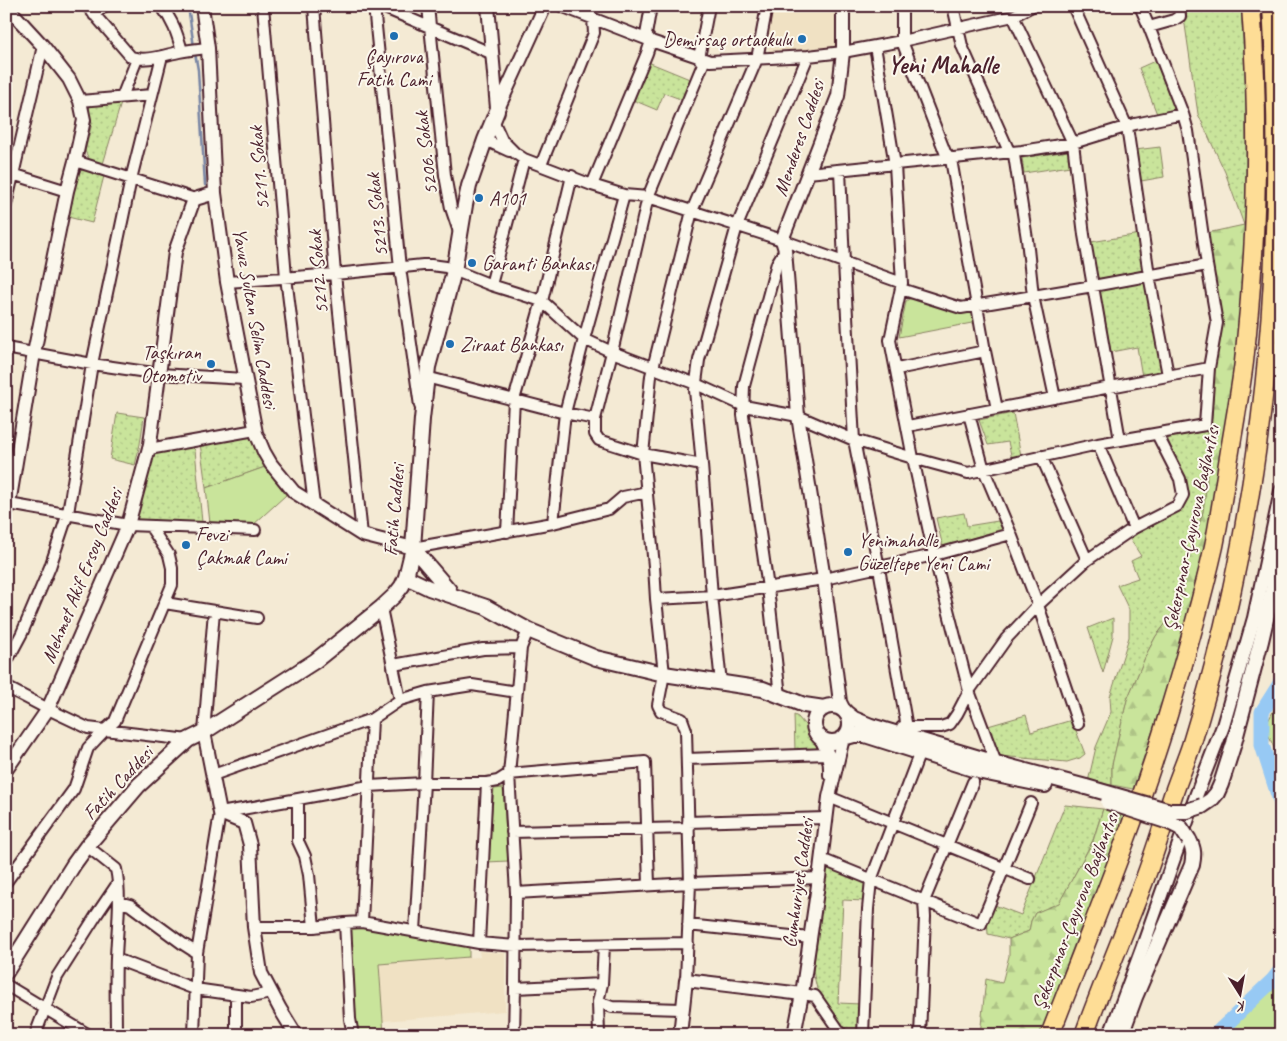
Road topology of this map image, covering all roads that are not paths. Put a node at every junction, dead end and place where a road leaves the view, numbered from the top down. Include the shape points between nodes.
1 (104, 6) edge
2 (161, 6) edge
3 (202, 6) edge
4 (263, 6) edge
5 (314, 6) edge
6 (374, 6) edge
7 (380, 6) edge
8 (428, 6) edge
9 (488, 6) edge
10 (545, 6) edge
11 (561, 6) edge
12 (590, 6) edge
13 (651, 6) edge
14 (709, 6) edge
15 (767, 6) edge
16 (842, 6) edge
17 (902, 6) edge
18 (953, 6) edge
19 (1032, 6) edge
20 (1073, 6) edge
21 (1140, 6) edge
22 (1179, 6) edge
23 (1251, 6) edge
24 (1272, 6) edge
25 (6, 8) edge
26 (90, 10) edge
27 (1013, 16) junction
28 (593, 19) junction
29 (1149, 27) junction
30 (430, 28) junction
31 (957, 28) junction
32 (902, 41) junction
33 (651, 42) junction
34 (43, 46) junction
35 (875, 46) junction
36 (204, 49) junction
37 (185, 51) junction
38 (843, 52) junction
39 (493, 54) junction
40 (162, 56) junction
41 (808, 56) junction
42 (699, 58) junction
43 (137, 59) junction
44 (757, 59) junction
45 (494, 73) junction
46 (513, 77) junction
47 (152, 95) junction
48 (122, 97) junction
49 (80, 101) junction
50 (1183, 114) junction
51 (495, 116) junction
52 (1127, 127) junction
53 (485, 140) junction
54 (1073, 143) junction
55 (1014, 151) junction
56 (520, 156) junction
57 (950, 159) junction
58 (75, 161) junction
59 (540, 165) junction
60 (895, 165) junction
61 (840, 170) junction
62 (808, 173) junction
63 (10, 174) edge
64 (572, 176) junction
65 (131, 180) junction
66 (592, 184) junction
67 (67, 191) junction
68 (215, 193) junction
69 (624, 195) junction
70 (648, 197) junction
71 (195, 199) junction
72 (6, 205) edge
73 (692, 211) junction
74 (737, 226) junction
75 (460, 235) junction
76 (783, 245) junction
77 (844, 263) junction
78 (1207, 265) junction
79 (400, 268) junction
80 (454, 271) junction
81 (335, 274) junction
82 (1149, 276) junction
83 (286, 277) junction
84 (227, 282) junction
85 (491, 285) junction
86 (902, 286) junction
87 (1094, 286) junction
88 (1033, 296) junction
89 (542, 301) junction
90 (977, 305) junction
91 (584, 339) junction
92 (6, 348) edge
93 (985, 351) junction
94 (612, 352) junction
95 (34, 353) junction
96 (92, 364) junction
97 (653, 368) junction
98 (1209, 368) junction
99 (896, 369) junction
100 (160, 374) junction
101 (1168, 375) junction
102 (426, 377) junction
103 (245, 379) junction
104 (696, 384) junction
105 (1110, 387) junction
106 (1055, 398) junction
107 (514, 400) junction
108 (744, 406) junction
109 (996, 409) junction
110 (565, 413) junction
111 (969, 414) junction
112 (798, 416) junction
113 (595, 418) junction
114 (422, 419) junction
115 (908, 426) junction
116 (255, 430) junction
117 (1157, 434) junction
118 (854, 440) junction
119 (1120, 440) junction
120 (1098, 444) junction
121 (149, 449) junction
122 (643, 454) junction
123 (1041, 456) junction
124 (913, 458) junction
125 (702, 465) junction
126 (984, 470) junction
127 (1281, 491) edge
128 (647, 492) junction
129 (314, 505) junction
130 (8, 507) edge
131 (68, 514) junction
132 (1281, 518) edge
133 (553, 523) junction
134 (128, 524) junction
135 (150, 526) junction
136 (1134, 528) junction
137 (255, 530) dead end
138 (506, 532) junction
139 (1011, 534) junction
140 (362, 535) junction
141 (413, 548) junction
142 (934, 555) junction
143 (1087, 560) junction
144 (879, 568) junction
145 (408, 574) junction
146 (824, 579) junction
147 (429, 588) junction
148 (768, 588) junction
149 (449, 590) junction
150 (395, 595) junction
151 (712, 596) junction
152 (656, 599) junction
153 (464, 600) junction
154 (164, 603) junction
155 (1038, 605) junction
156 (381, 608) junction
157 (214, 611) junction
158 (257, 618) dead end
159 (528, 630) junction
160 (521, 648) junction
161 (6, 663) edge
162 (393, 665) junction
163 (664, 674) junction
164 (836, 677) junction
165 (721, 683) junction
166 (6, 687) edge
167 (969, 691) junction
168 (428, 692) junction
169 (517, 692) junction
170 (780, 696) junction
171 (400, 700) junction
172 (824, 708) junction
173 (48, 709) junction
174 (846, 712) junction
175 (372, 719) junction
176 (1078, 724) dead end
177 (871, 726) junction
178 (907, 728) junction
179 (104, 731) junction
180 (204, 732) junction
181 (818, 735) junction
182 (843, 738) junction
183 (188, 740) junction
184 (920, 752) junction
185 (828, 754) junction
186 (687, 759) junction
187 (996, 763) junction
188 (6, 770) edge
189 (213, 774) junction
190 (509, 774) junction
191 (974, 782) dead end
192 (424, 783) junction
193 (487, 783) junction
194 (369, 786) junction
195 (1086, 791) junction
196 (828, 797) junction
197 (298, 800) junction
198 (1030, 802) dead end
199 (220, 813) junction
200 (826, 818) junction
201 (894, 823) junction
202 (689, 825) junction
203 (647, 829) junction
204 (512, 832) junction
205 (948, 845) junction
206 (87, 846) junction
207 (821, 859) junction
208 (1004, 868) junction
209 (819, 878) junction
210 (1030, 879) dead end
211 (871, 880) junction
212 (6, 882) edge
213 (118, 883) junction
214 (690, 883) junction
215 (649, 885) junction
216 (516, 893) junction
217 (119, 902) junction
218 (924, 902) junction
219 (362, 922) junction
220 (345, 923) junction
221 (688, 926) junction
222 (254, 927) junction
223 (314, 927) junction
224 (414, 931) junction
225 (810, 938) junction
226 (479, 943) junction
227 (688, 943) junction
228 (604, 945) junction
229 (516, 946) junction
230 (196, 953) junction
231 (116, 960) junction
232 (6, 972) edge
233 (686, 980) junction
234 (602, 984) junction
235 (6, 985) edge
236 (515, 988) junction
237 (195, 989) junction
238 (271, 993) junction
239 (802, 994) junction
240 (236, 995) junction
241 (598, 1002) junction
242 (45, 1008) junction
243 (682, 1009) junction
244 (35, 1035) edge
245 (89, 1035) edge
246 (116, 1035) edge
247 (194, 1035) edge
248 (236, 1035) edge
249 (296, 1035) edge
250 (353, 1035) edge
251 (514, 1035) edge
252 (599, 1035) edge
253 (680, 1035) edge
254 (794, 1035) edge
255 (842, 1035) edge
256 (863, 1035) edge
257 (920, 1035) edge
258 (1050, 1035) edge
259 (1084, 1035) edge
260 (1110, 1035) edge
261 (1121, 1035) edge

1 - 26 street
2 - 37 street via 171,18
3 - 36 street, Yavuz Sultan Selim Caddesi
4 - 83 street, 5211. Sokak
5 - 81 street, 5212. Sokak
6 - 79 street, 5213. Sokak
7 - 30 street
8 - 30 street, 5206. Sokak
9 - 39 street, Fatih Caddesi
10 - 46 street
11 - 28 street
12 - 28 street
13 - 33 street via 646,34
14 - 42 street
15 - 44 street
16 - 38 street, Menderes Caddesi
17 - 32 street
18 - 31 street
19 - 27 street
20 - 52 street
21 - 29 street
22 - 29 street via 1180,16
23 - 258 highway, Şekerpınar-Çayırova Bağlantısı via 1256,109 1250,300 1244,364 1214,546 1162,736 1128,835
24 - 259 highway via 1279,138 1278,259 1268,386 1253,489 1226,618 1190,749 1145,878
25 - 34 street
26 - 43 street via 131,57
27 - 31 street
27 - 54 street
28 - 33 street
28 - 59 street via 594,33
29 - 50 street
30 - 39 street
30 - 75 street, 5206. Sokak via 445,175
31 - 32 street
31 - 55 street via 962,46
32 - 35 street
32 - 57 street
33 - 42 street
33 - 66 street
34 - 49 street via 69,79
34 - 63 street via 14,169
35 - 38 street
35 - 60 street
36 - 37 street
36 - 68 street, Yavuz Sultan Selim Caddesi
37 - 40 street
38 - 41 street
38 - 62 street, Menderes Caddesi via 838,96
39 - 45 street, Fatih Caddesi
40 - 43 street
40 - 47 street
41 - 44 street
41 - 74 street
42 - 44 street via 710,62
42 - 70 street via 703,64
43 - 48 street
44 - 73 street
45 - 46 street
45 - 51 street, Fatih Caddesi
46 - 51 street
47 - 48 street
47 - 65 street
48 - 49 street
49 - 58 street via 84,120
50 - 52 street
50 - 78 street
51 - 53 main road, Fatih Caddesi
51 - 56 street via 502,140
52 - 54 street
52 - 82 street
53 - 56 street
53 - 75 main road, Fatih Caddesi via 469,186
54 - 55 street
54 - 87 street
55 - 57 street
55 - 88 street
56 - 59 street
56 - 85 street
57 - 60 street
57 - 90 street
58 - 65 street
58 - 67 street
59 - 64 street
60 - 61 street
60 - 86 street
61 - 62 street
61 - 77 street
62 - 76 street, Menderes Caddesi
63 - 67 street
63 - 72 street
64 - 66 street
64 - 89 street
65 - 71 street
65 - 96 street
66 - 69 street
67 - 95 street
68 - 71 street
68 - 84 street, Yavuz Sultan Selim Caddesi
69 - 70 street
69 - 91 street
70 - 73 street
70 - 94 street
71 - 100 street, Mehmet Akif Ersoy Caddesi via 175,252
73 - 74 street
73 - 97 street
74 - 76 street
74 - 104 street via 699,360
75 - 80 main road, Fatih Caddesi
76 - 77 street
76 - 108 street via 744,386
76 - 112 street
77 - 86 street
77 - 118 street
78 - 82 street
78 - 98 street via 1216,323
79 - 80 street via 431,265
79 - 81 street
79 - 114 street, 5213. Sokak
80 - 85 street
80 - 102 main road, Fatih Caddesi
81 - 83 street
81 - 140 street, 5212. Sokak
82 - 87 street
82 - 101 street
83 - 84 street
83 - 129 street, 5211. Sokak
84 - 103 street, Yavuz Sultan Selim Caddesi
85 - 89 street
86 - 90 street via 961,308
86 - 99 street via 890,340
87 - 88 street
87 - 105 street
88 - 90 street
88 - 106 street
89 - 91 street
89 - 107 street
90 - 93 street
91 - 94 street
91 - 110 street
92 - 95 street
93 - 99 street
93 - 109 street
94 - 97 street
94 - 113 street
95 - 96 street
95 - 130 street
96 - 100 street
96 - 131 street
97 - 104 street
97 - 122 street
98 - 101 street
98 - 117 street via 1205,425
99 - 115 street
100 - 103 street
100 - 121 street, Mehmet Akif Ersoy Caddesi
101 - 105 street
102 - 107 street
102 - 114 main road, Fatih Caddesi
103 - 116 street, Yavuz Sultan Selim Caddesi
104 - 108 street
104 - 125 street
105 - 106 street
105 - 119 street
106 - 109 street
107 - 110 street
107 - 138 street
108 - 112 street
108 - 148 street
109 - 111 street
110 - 113 street
110 - 133 street
111 - 115 street
111 - 126 street
112 - 118 street
112 - 146 street
113 - 122 street via 595,434 599,440
114 - 141 main road, Fatih Caddesi
115 - 124 street
116 - 121 street
116 - 129 street, Yavuz Sultan Selim Caddesi via 264,452 280,476 294,492
117 - 119 street
117 - 136 street via 1180,479 1184,495 1177,506
118 - 124 street
118 - 144 street
119 - 120 street
120 - 123 street
120 - 136 street
121 - 134 street, Mehmet Akif Ersoy Caddesi
122 - 125 street
122 - 128 street
123 - 126 street
123 - 143 street
124 - 126 street via 968,473
124 - 142 street
125 - 151 street
126 - 139 street
127 - 260 street via 1254,618 1223,726
128 - 133 street via 623,496 609,509
128 - 152 street
129 - 140 street, Yavuz Sultan Selim Caddesi
130 - 131 street
131 - 134 street
131 - 161 street via 50,567
132 - 195 main road, bridge via 1273,588 1234,743 1216,794 1202,806 1170,811
133 - 138 street
134 - 135 street
134 - 173 street, Mehmet Akif Ersoy Caddesi
135 - 137 street
135 - 154 street via 169,555 172,568 172,585
136 - 143 street
138 - 141 street
139 - 142 street
139 - 155 street
140 - 141 street, Yavuz Sultan Selim Caddesi
141 - 145 main road, Fatih Caddesi
141 - 149 main road
142 - 144 street
142 - 167 street
143 - 155 street
144 - 146 street
144 - 178 street
145 - 147 main road
145 - 149 main road
145 - 150 main road, Fatih Caddesi
146 - 148 street
146 - 164 street
147 - 150 main road
147 - 153 main road
148 - 151 street
148 - 170 street
149 - 153 main road
150 - 156 main road, Fatih Caddesi
151 - 152 street
151 - 165 street
152 - 163 street
153 - 159 main road
154 - 157 street
154 - 179 street via 115,720
155 - 167 street via 1006,639
155 - 176 street
156 - 162 street
156 - 180 main road, Fatih Caddesi via 315,661
157 - 158 street
157 - 180 street
159 - 160 street
159 - 163 main road via 596,658
160 - 162 street via 483,649
160 - 169 street
162 - 171 street
163 - 165 main road
163 - 186 street via 658,705 661,711 682,720 686,730
164 - 172 street
164 - 174 street via 840,702
165 - 170 main road via 763,689
166 - 173 street
167 - 178 street via 950,724
167 - 187 street
168 - 169 street via 472,686
168 - 171 street
168 - 192 street
169 - 190 street
170 - 172 main road
170 - 181 main road via 798,708
171 - 175 street
172 - 174 main road via 836,706
172 - 181 main road via 815,719
173 - 179 street via 88,728
173 - 188 street, Mehmet Akif Ersoy Caddesi
174 - 177 main road
174 - 182 main road via 850,725 848,734
175 - 189 street
175 - 194 street
177 - 178 street
177 - 187 main road
179 - 183 street
179 - 212 street via 88,748 74,789
180 - 183 main road, Fatih Caddesi
180 - 189 street
181 - 182 main road via 831,742
181 - 185 street
182 - 184 main road via 865,735
182 - 196 street, Cumhuriyet Caddesi
183 - 206 main road, Fatih Caddesi via 139,785
184 - 195 main road via 982,772
184 - 201 street
185 - 186 street
185 - 196 street via 831,766
186 - 202 street
187 - 195 main road
189 - 199 street
190 - 193 street
190 - 203 street via 645,762
190 - 204 street
191 - 205 street
192 - 193 street
192 - 194 street
192 - 224 street
193 - 226 street
194 - 197 street
194 - 219 street
195 - 261 main road, bridge via 1181,828 1193,847 1192,865
196 - 200 street, Cumhuriyet Caddesi
196 - 201 street
197 - 199 street
197 - 223 street via 298,842 309,875
198 - 208 street
199 - 222 street via 244,822 250,845
199 - 230 street
200 - 202 street
200 - 207 street, Cumhuriyet Caddesi
201 - 205 street
201 - 211 street
202 - 203 street
202 - 214 street
203 - 204 street
203 - 215 street
204 - 216 street
205 - 208 street
205 - 218 street
206 - 213 street via 116,869
206 - 232 main road, Fatih Caddesi
207 - 209 street, Cumhuriyet Caddesi
207 - 211 street
208 - 210 street
208 - 218 street via 981,924
209 - 214 street
209 - 225 street, Cumhuriyet Caddesi
211 - 218 street
211 - 256 street
213 - 217 street
213 - 242 street via 57,977
214 - 215 street
214 - 221 street
215 - 216 street
216 - 229 street
217 - 230 street via 130,905
217 - 231 street
218 - 257 street
219 - 220 street
219 - 224 street
220 - 223 street
220 - 250 street
221 - 225 street
221 - 227 street
222 - 223 street
222 - 238 street via 261,973
224 - 226 street
225 - 239 street, Cumhuriyet Caddesi
226 - 229 street
227 - 228 street
227 - 233 street
228 - 229 street
228 - 234 street
229 - 236 street
230 - 237 street
231 - 237 street
231 - 246 street
233 - 239 street
233 - 243 street
234 - 236 street
234 - 241 street
235 - 242 street
236 - 251 street
237 - 240 street
237 - 247 street
238 - 240 street via 251,997
238 - 249 street
239 - 254 street, Cumhuriyet Caddesi
239 - 255 street via 815,996
240 - 248 street
241 - 243 street via 612,1007
241 - 252 street
242 - 244 street
242 - 245 street
243 - 253 street

